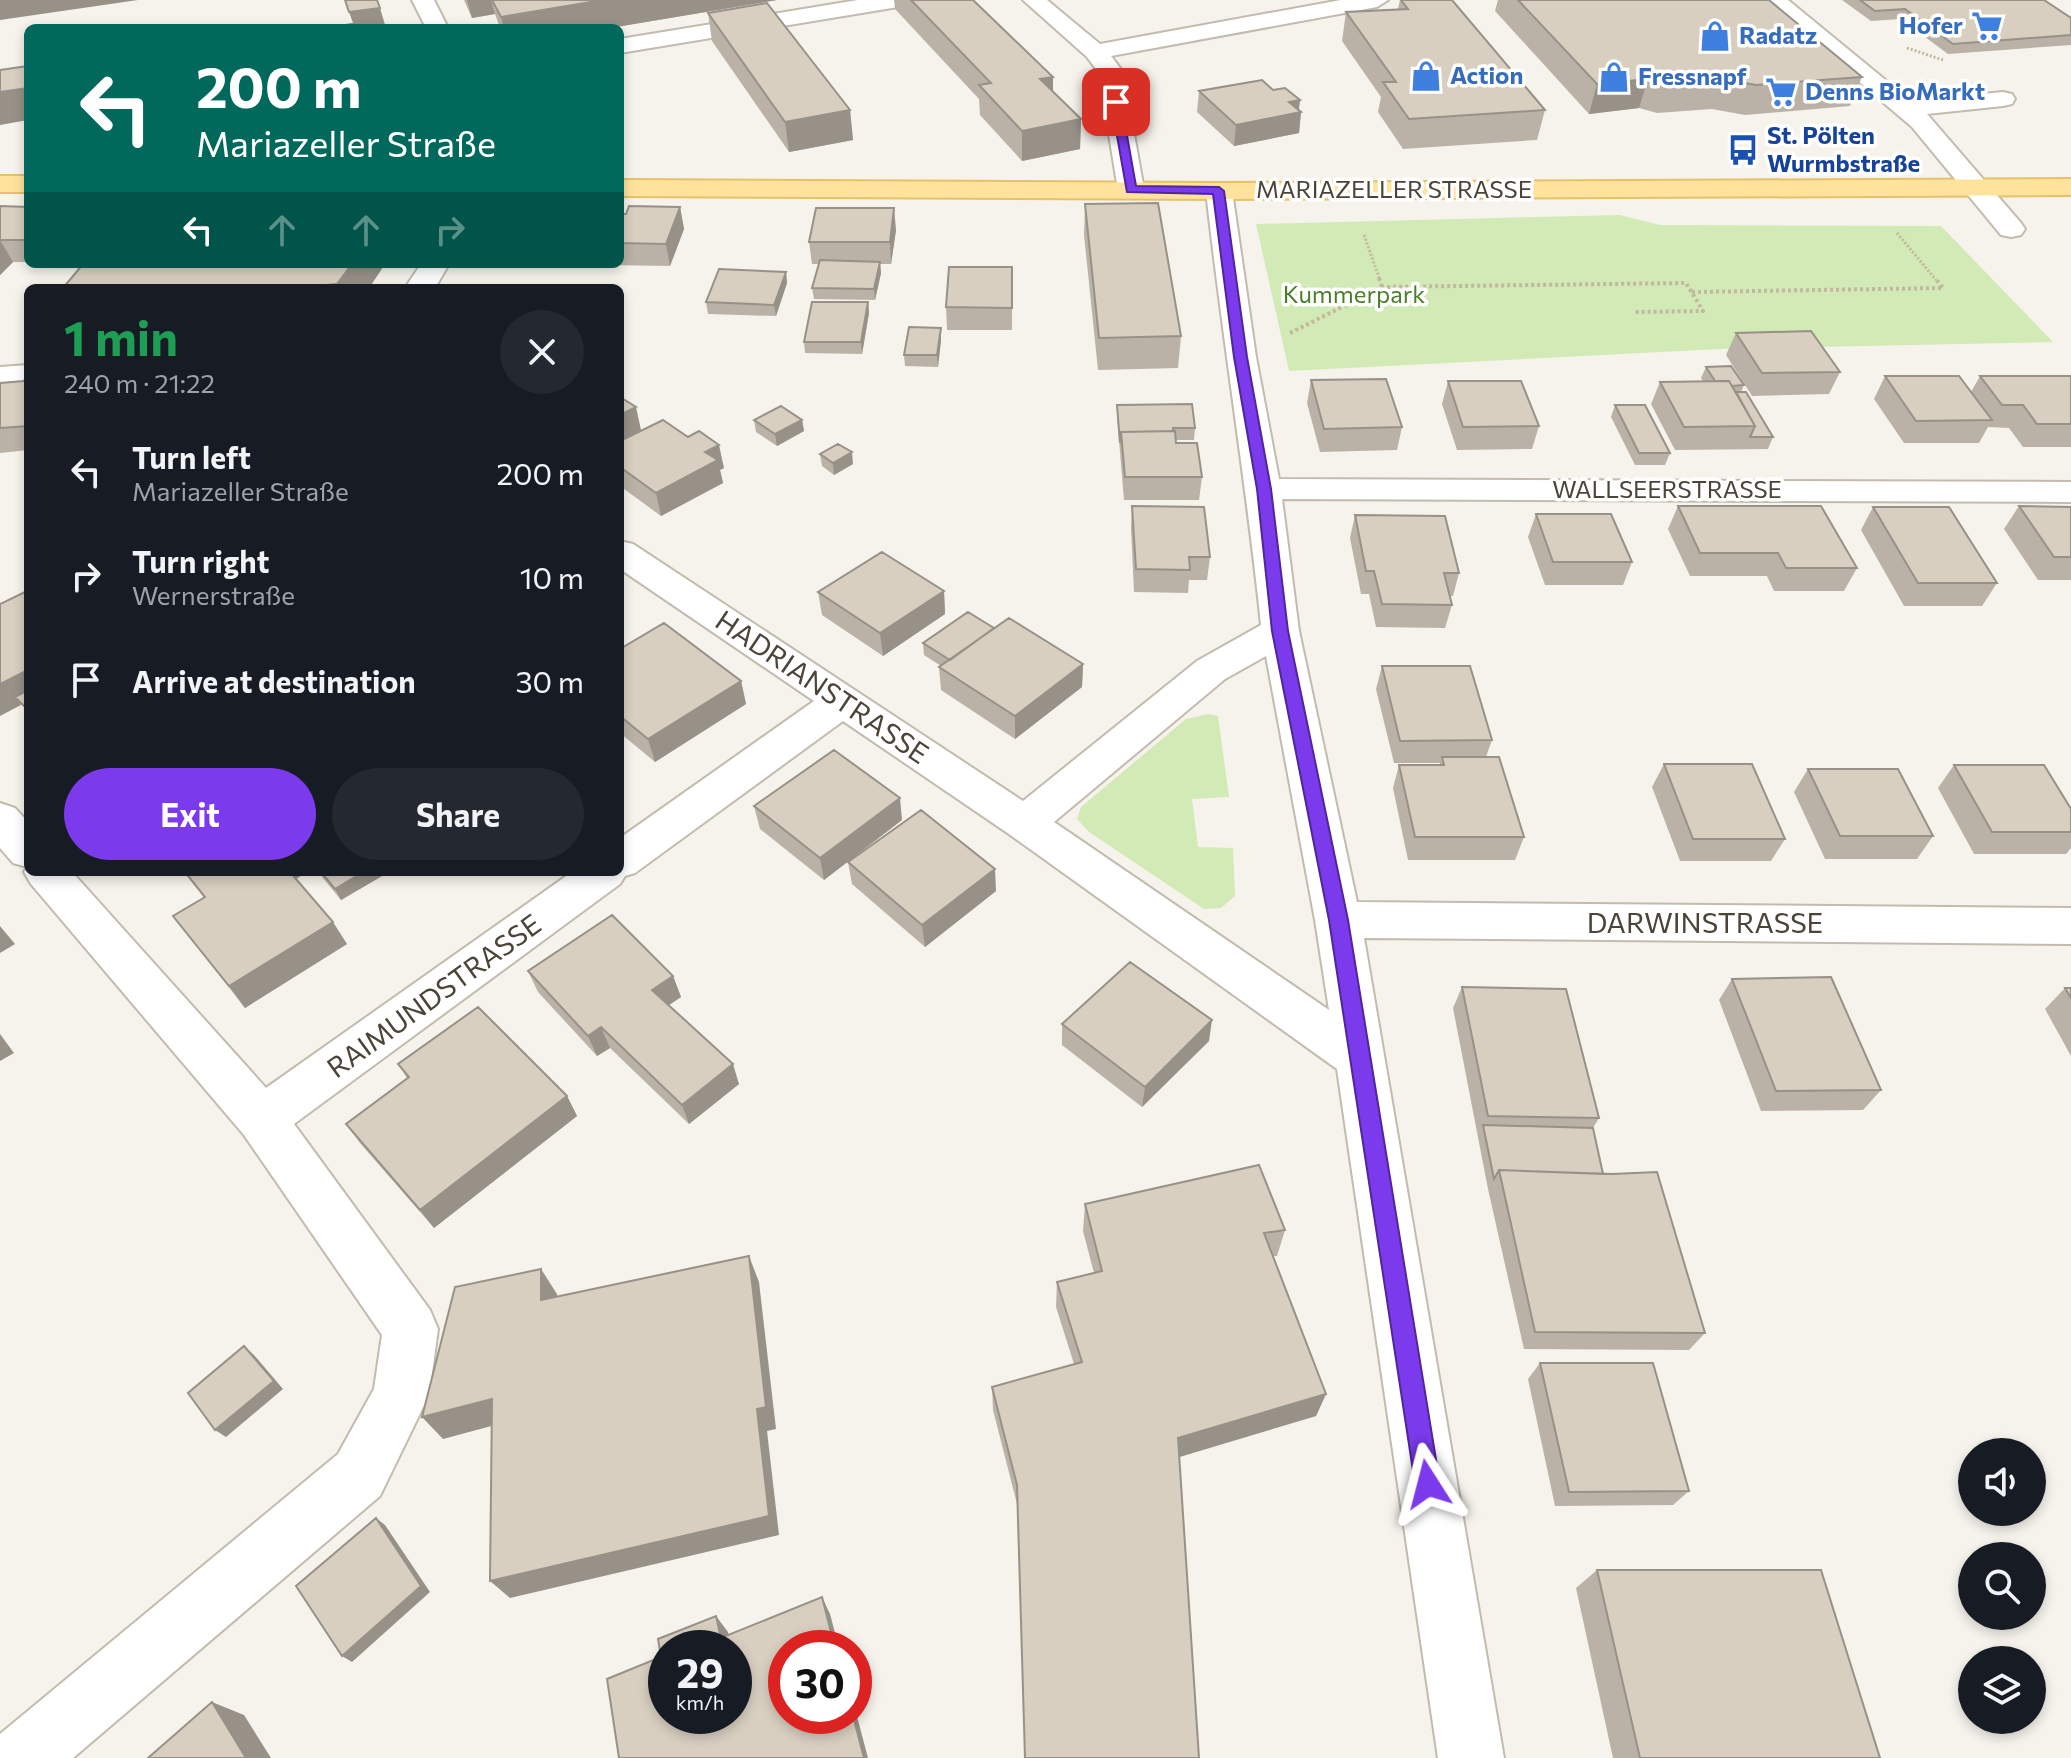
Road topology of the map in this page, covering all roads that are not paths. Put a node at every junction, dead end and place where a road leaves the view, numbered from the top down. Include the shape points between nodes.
1 (423, 0) edge
2 (898, 0) edge
3 (1034, 0) edge
4 (1377, 0) edge
5 (1774, 0) edge
6 (435, 24) edge
7 (624, 45) edge
8 (1095, 52) junction
9 (2003, 99) dead end
10 (1907, 109) junction
11 (0, 184) edge
12 (24, 184) edge
13 (2071, 187) edge
14 (624, 188) edge
15 (1979, 188) junction
16 (1131, 190) junction
17 (1219, 191) junction
18 (2011, 229) dead end
19 (24, 374) edge
20 (0, 376) edge
21 (1264, 489) junction
22 (2071, 492) edge
23 (624, 555) edge
24 (1280, 631) junction
25 (842, 701) junction
26 (0, 819) edge
27 (1024, 823) junction
28 (24, 846) edge
29 (624, 858) edge
30 (49, 876) edge
31 (599, 876) edge
32 (1338, 920) junction
33 (2071, 926) edge
34 (1360, 1058) junction
35 (262, 1119) junction
36 (23, 1758) edge
37 (1471, 1758) edge

1 - 6 street
2 - 7 street
3 - 8 street
4 - 8 street
5 - 10 street
8 - 16 street via 1111,72
9 - 10 street
10 - 15 street
11 - 12 main road
13 - 15 main road, MARIAZELLER STRASSE
14 - 16 main road, MARIAZELLER STRASSE
15 - 17 main road, MARIAZELLER STRASSE
15 - 18 street
16 - 17 main road, MARIAZELLER STRASSE
17 - 21 street via 1240,357
19 - 20 street
21 - 22 street, WALLSEERSTRASSE
21 - 24 street
23 - 25 street, HADRIANSTRASSE
24 - 27 street via 1211,670
24 - 32 street
25 - 27 street, HADRIANSTRASSE
25 - 29 street
26 - 28 street
27 - 34 street, HADRIANSTRASSE
30 - 35 street
31 - 35 street, RAIMUNDSTRASSE
32 - 33 street, DARWINSTRASSE
32 - 34 street
34 - 37 street
35 - 36 street via 410,1329 401,1395 359,1475

